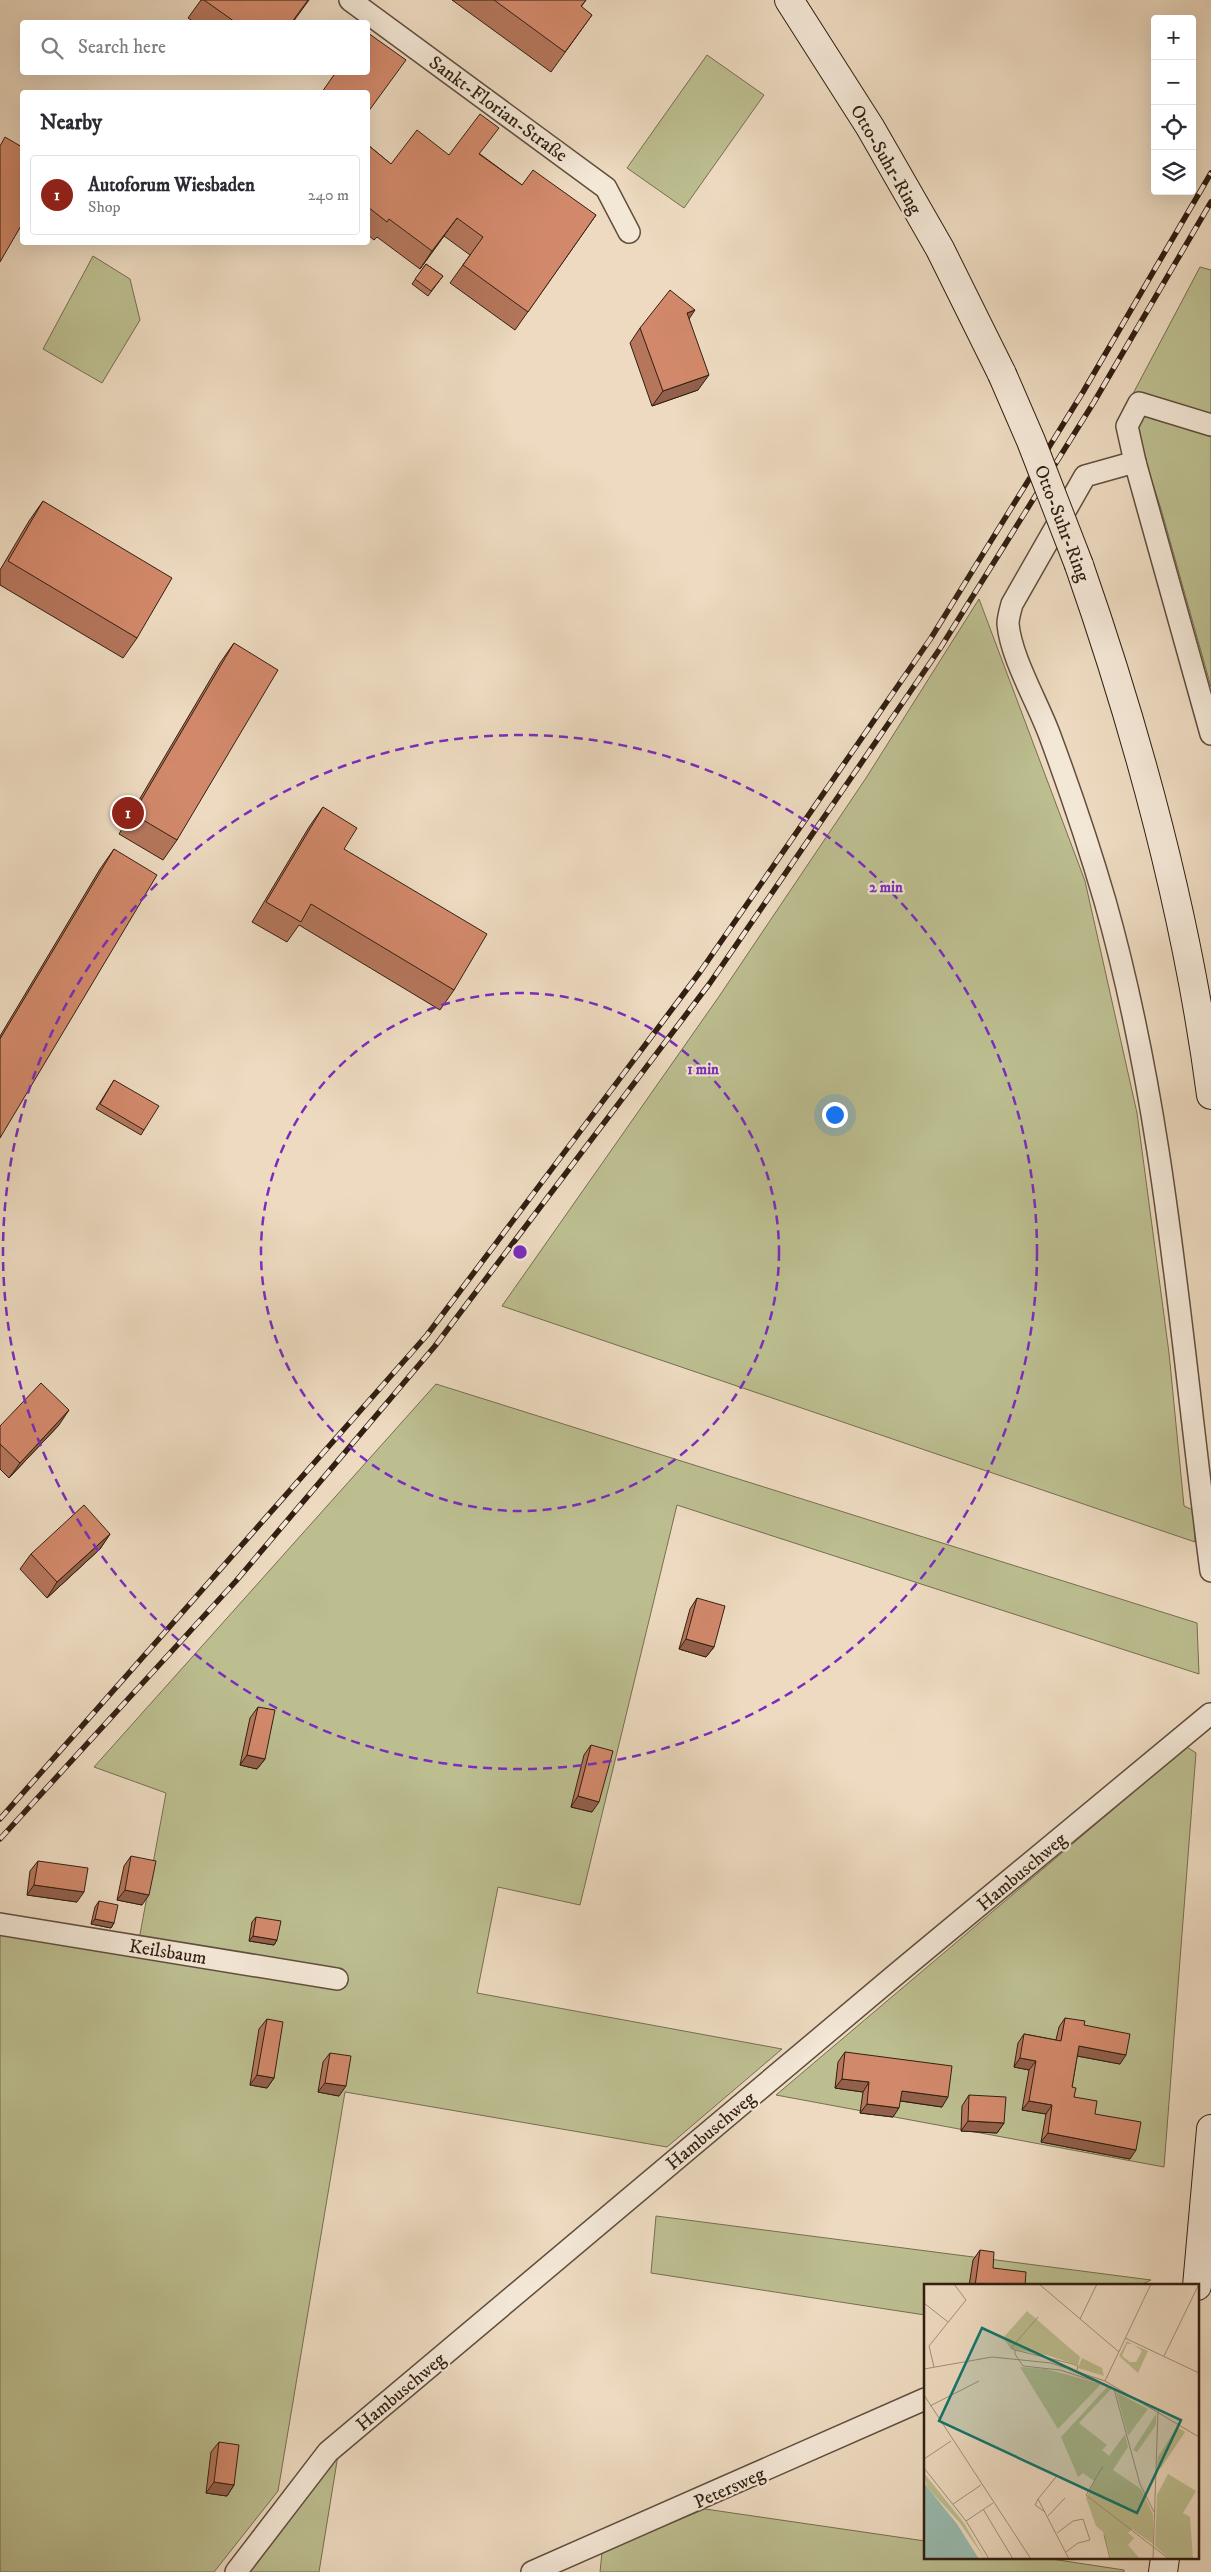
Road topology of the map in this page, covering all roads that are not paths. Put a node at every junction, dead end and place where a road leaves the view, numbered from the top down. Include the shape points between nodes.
1 (350, 0) edge
2 (789, 0) edge
3 (629, 232) dead end
4 (1211, 425) edge
5 (1135, 462) junction
6 (1211, 734) edge
7 (1211, 1095) edge
8 (1211, 1571) edge
9 (1210, 1714) edge
10 (0, 1924) edge
11 (336, 1979) dead end
12 (1211, 2129) edge
13 (1197, 2284) edge
14 (924, 2399) edge
15 (236, 2572) edge
16 (532, 2572) edge

1 - 3 street, Sankt-Florian-Straße via 606,188
2 - 7 street, Otto-Suhr-Ring, bridge via 870,127 930,232 1002,374 1079,564 1125,702 1159,825 1179,908
4 - 5 street via 1139,403 1128,426
5 - 6 street
5 - 8 street via 1085,476 1012,604 1008,623 1014,650 1050,734 1080,822 1105,902 1138,1035 1171,1236
9 - 15 street, Hambuschweg via 328,2452
10 - 11 street, Keilsbaum
12 - 13 street
14 - 16 street, Petersweg

